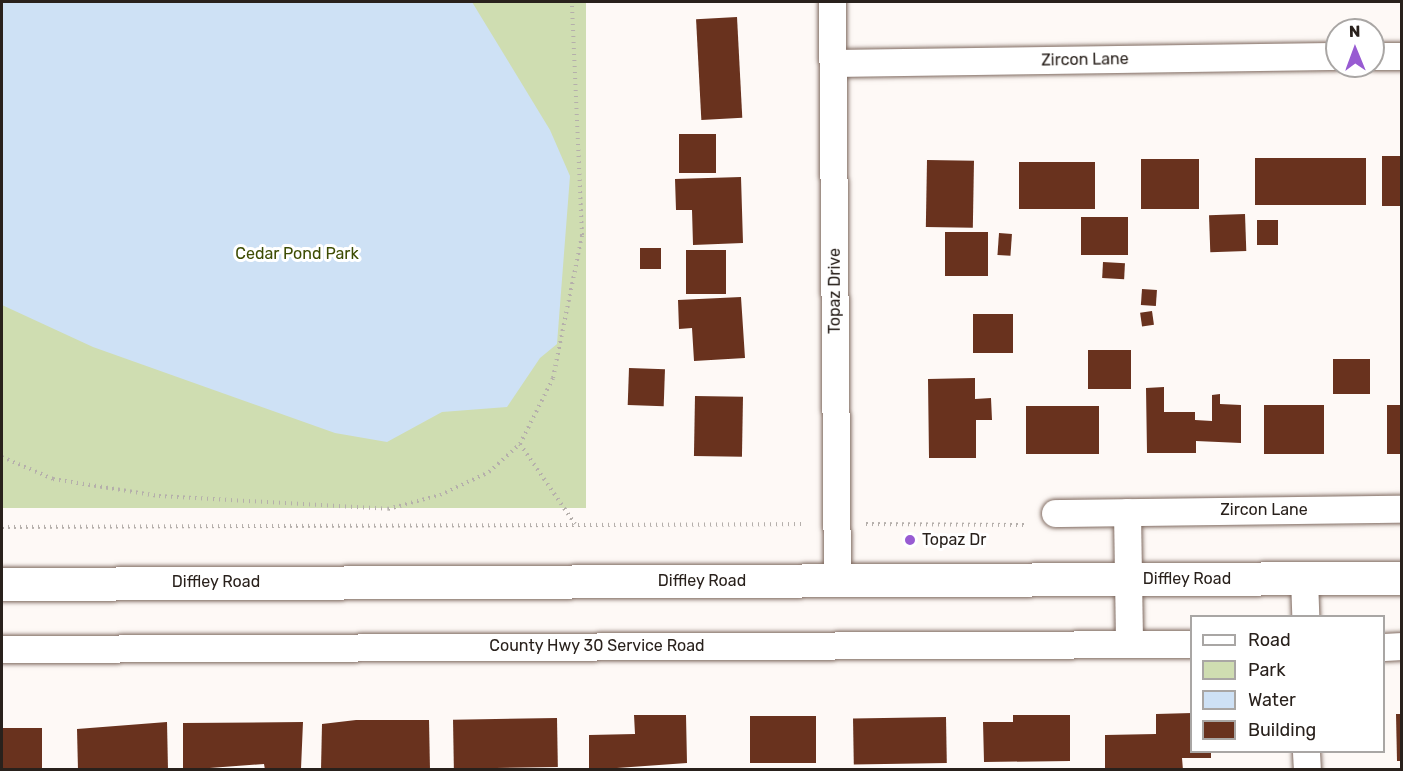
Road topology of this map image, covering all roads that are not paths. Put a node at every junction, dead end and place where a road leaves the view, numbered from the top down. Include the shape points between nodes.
1 (832, 2) edge
2 (1385, 56) edge
3 (1401, 56) edge
4 (1325, 57) edge
5 (833, 63) junction
6 (1401, 509) edge
7 (1127, 512) junction
8 (1055, 513) road end
9 (1304, 578) junction
10 (1401, 578) edge
11 (1128, 580) junction
12 (837, 581) junction
13 (2, 584) edge
14 (1305, 615) edge
15 (1129, 642) junction
16 (1190, 644) edge
17 (1385, 646) edge
18 (1401, 646) edge
19 (2, 649) edge
20 (1306, 753) edge
21 (1306, 770) edge

1 - 5 street, Topaz Drive
2 - 3 street
4 - 5 street, Zircon Lane
5 - 12 street, Topaz Drive
6 - 7 street, Zircon Lane
7 - 8 street, Zircon Lane
7 - 11 street
9 - 10 main road, Diffley Road
9 - 11 main road, Diffley Road
9 - 14 street
11 - 12 main road, Diffley Road
11 - 15 street
12 - 13 main road, Diffley Road
15 - 16 street, County Hwy 30 Service Road
15 - 19 street, County Hwy 30 Service Road
17 - 18 street
20 - 21 street

